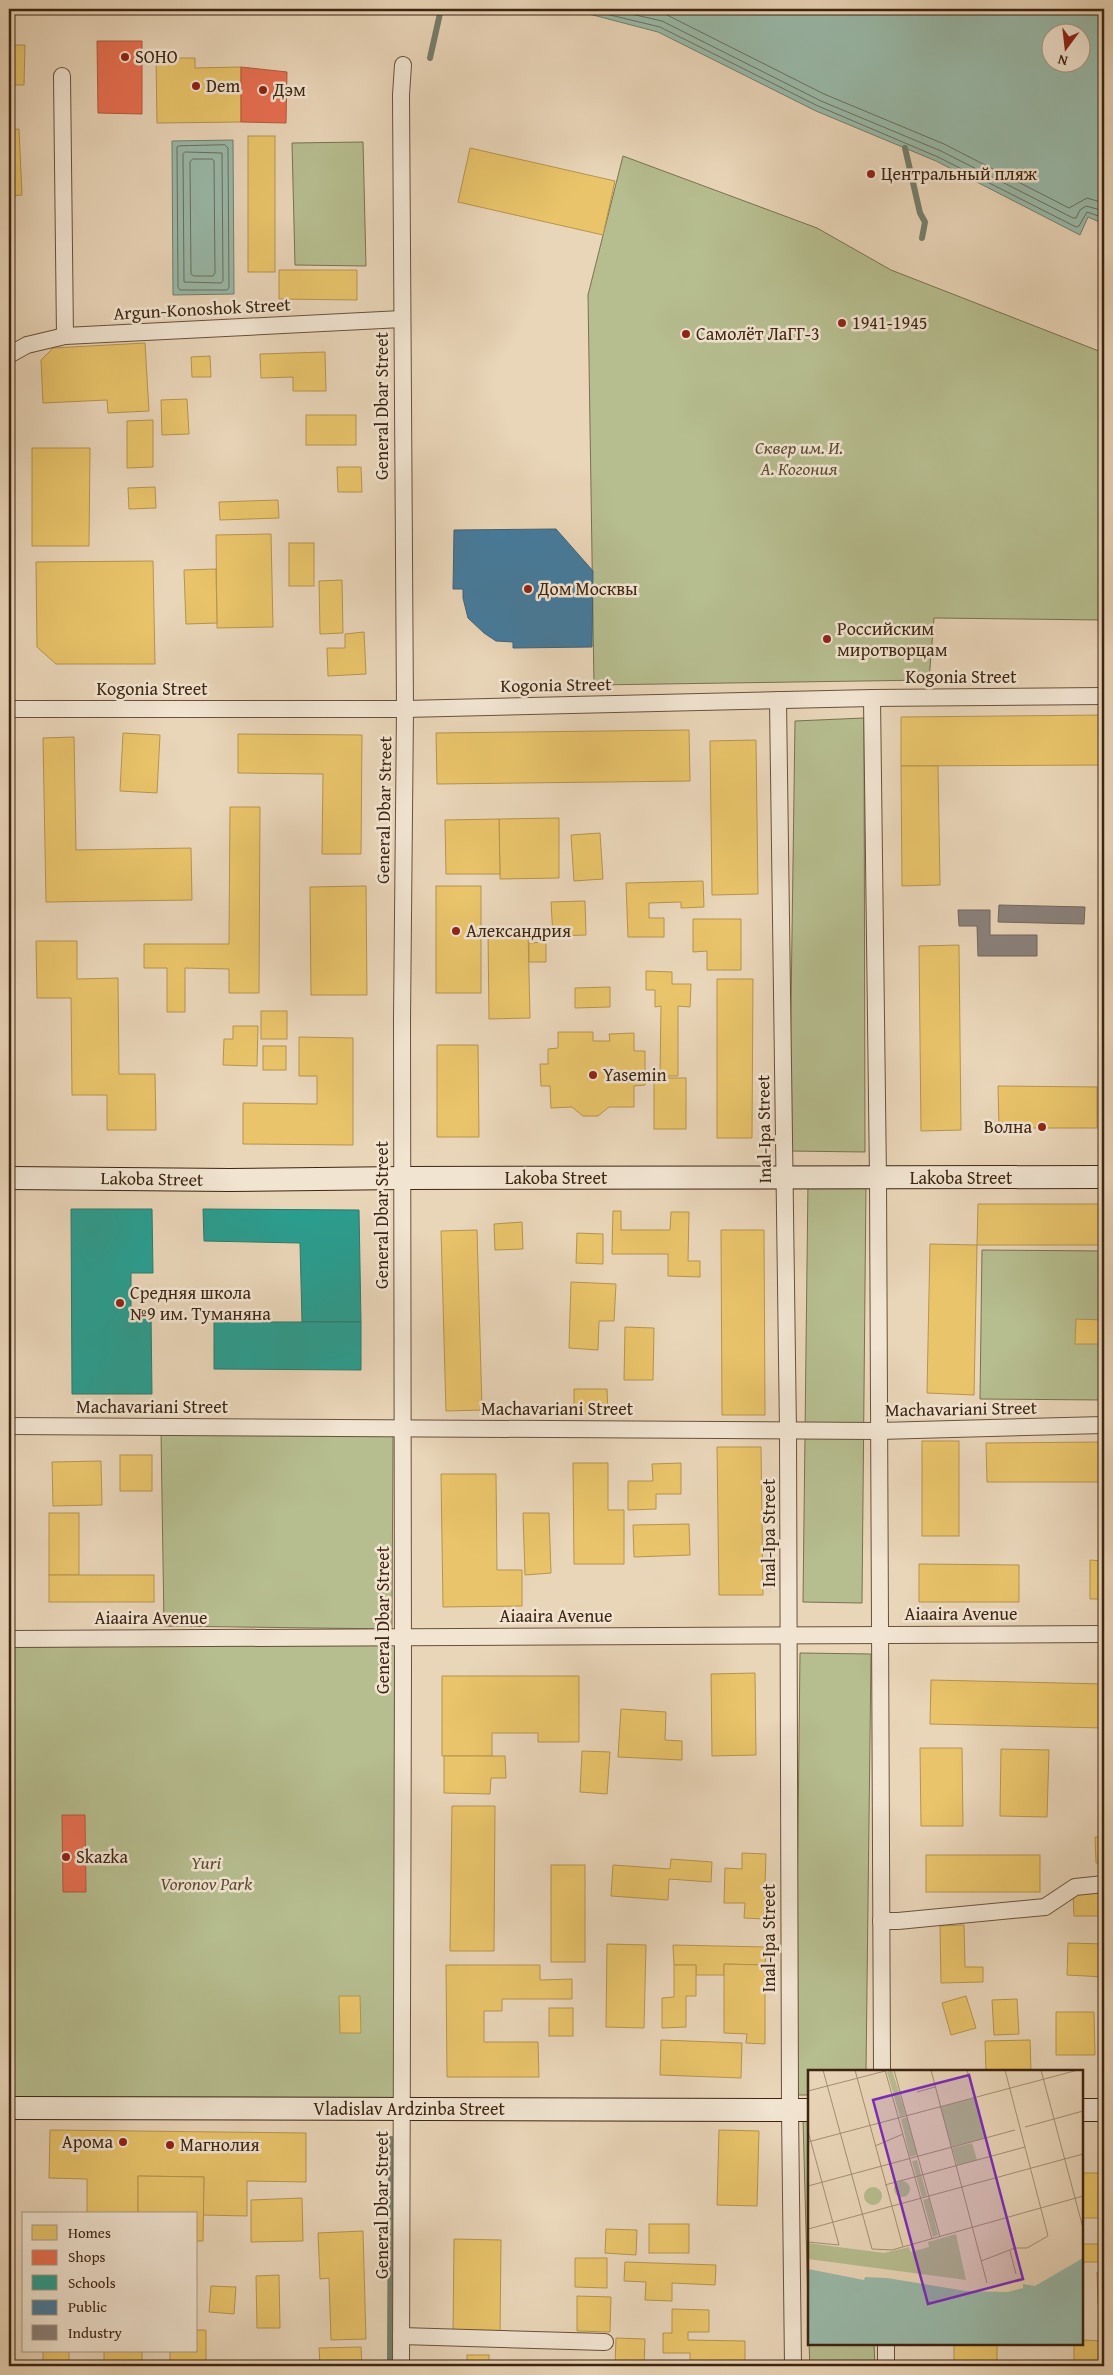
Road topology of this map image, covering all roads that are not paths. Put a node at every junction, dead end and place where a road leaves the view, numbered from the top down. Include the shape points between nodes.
1 (403, 64) dead end
2 (62, 76) dead end
3 (402, 319) junction
4 (65, 336) junction
5 (9, 355) edge
6 (1104, 696) edge
7 (872, 698) junction
8 (778, 700) junction
9 (9, 709) edge
10 (404, 709) junction
11 (9, 1178) edge
12 (403, 1178) junction
13 (786, 1178) junction
14 (1104, 1178) edge
15 (878, 1179) junction
16 (9, 1426) edge
17 (1104, 1426) edge
18 (402, 1428) junction
19 (788, 1431) junction
20 (879, 1431) junction
21 (789, 1634) junction
22 (880, 1634) junction
23 (1104, 1634) edge
24 (403, 1637) junction
25 (9, 1639) edge
26 (1104, 1884) edge
27 (881, 1921) junction
28 (882, 2070) edge
29 (9, 2108) edge
30 (402, 2109) junction
31 (799, 2110) edge
32 (1083, 2110) edge
33 (1104, 2110) edge
34 (401, 2336) junction
35 (605, 2342) dead end
36 (886, 2345) edge
37 (401, 2366) edge
38 (793, 2366) edge
39 (886, 2366) edge

1 - 3 street, General Dbar Street
2 - 4 street
3 - 4 street, Argun-Konoshok Street
3 - 10 street, General Dbar Street
4 - 5 street, Argun-Konoshok Street via 27,344
6 - 7 street, Kogonia Street
7 - 8 street, Kogonia Street
7 - 15 street
8 - 10 street, Kogonia Street
8 - 13 street, Inal-Ipa Street
9 - 10 street, Kogonia Street
10 - 12 street, General Dbar Street
11 - 12 main road, Lakoba Street
12 - 13 main road, Lakoba Street
12 - 18 street, General Dbar Street
13 - 15 main road, Lakoba Street
13 - 19 street, Inal-Ipa Street
14 - 15 main road, Lakoba Street
15 - 20 street
16 - 18 street, Machavariani Street
17 - 20 street, Machavariani Street
18 - 19 street, Machavariani Street
18 - 24 street, General Dbar Street
19 - 20 street, Machavariani Street
19 - 21 street, Inal-Ipa Street
20 - 22 street
21 - 22 street, Aiaaira Avenue
21 - 24 street, Aiaaira Avenue
21 - 31 street, Inal-Ipa Street
22 - 23 street, Aiaaira Avenue
22 - 27 street
24 - 25 street, Aiaaira Avenue
24 - 30 street, General Dbar Street
26 - 27 street via 1075,1887 1045,1907
27 - 28 street
29 - 30 main road, Vladislav Ardzinba Street
30 - 31 main road, Vladislav Ardzinba Street
30 - 34 street, General Dbar Street
31 - 38 street, Inal-Ipa Street
32 - 33 main road
34 - 35 street
34 - 37 street, General Dbar Street
36 - 39 street

